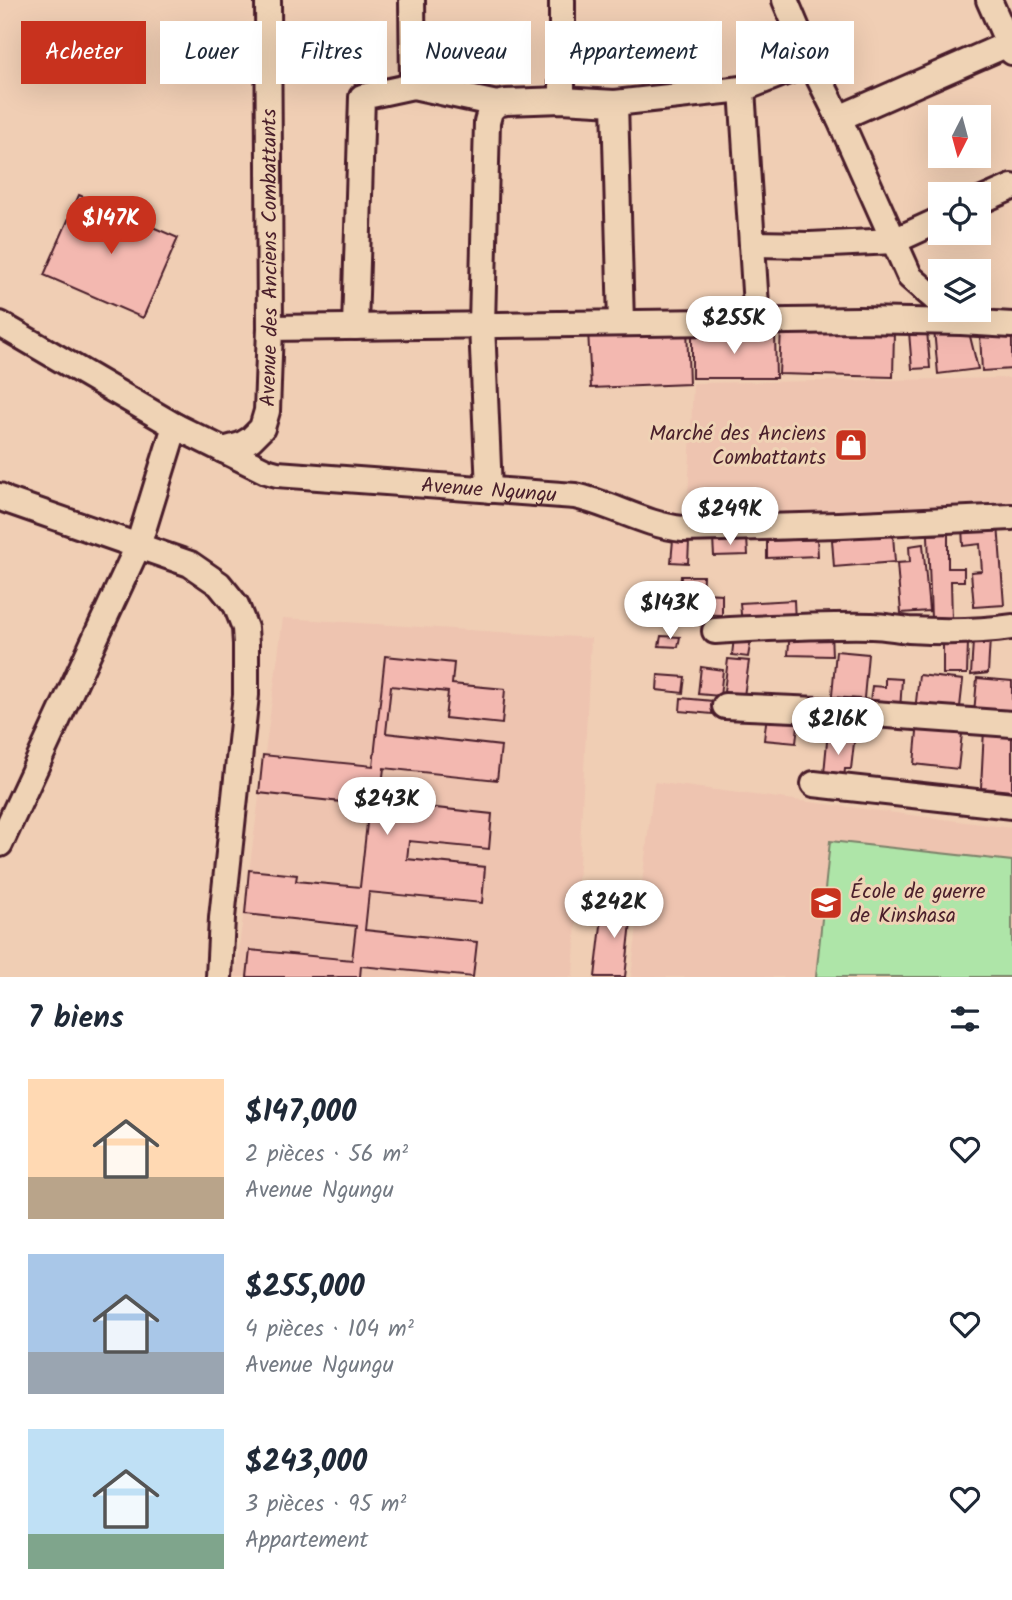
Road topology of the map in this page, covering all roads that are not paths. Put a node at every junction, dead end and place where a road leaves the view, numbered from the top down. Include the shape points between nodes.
1 (268, 0) edge
2 (412, 0) edge
3 (562, 0) edge
4 (785, 0) edge
5 (989, 0) edge
6 (794, 21) edge
7 (1010, 48) edge
8 (754, 84) edge
9 (822, 84) edge
10 (413, 86) junction
11 (741, 89) junction
12 (562, 100) junction
13 (615, 103) junction
14 (497, 104) junction
15 (839, 118) junction
16 (1012, 187) edge
17 (991, 196) edge
18 (928, 225) edge
19 (894, 241) junction
20 (752, 244) junction
21 (928, 293) edge
22 (928, 317) edge
23 (757, 322) junction
24 (991, 322) edge
25 (621, 323) junction
26 (0, 324) edge
27 (482, 325) junction
28 (1012, 325) edge
29 (355, 327) junction
30 (270, 328) junction
31 (175, 426) junction
32 (223, 450) junction
33 (489, 490) junction
34 (2, 503) edge
35 (1012, 518) edge
36 (138, 546) junction
37 (1012, 627) edge
38 (715, 631) dead end
39 (725, 706) dead end
40 (1012, 724) edge
41 (814, 784) dead end
42 (1012, 806) edge
43 (0, 844) edge
44 (219, 977) edge

1 - 30 street, Avenue des Anciens Combattants
2 - 10 street
3 - 12 street
4 - 6 street
5 - 7 street
7 - 15 street
8 - 11 street
9 - 15 street
10 - 14 street
10 - 29 street via 362,97
11 - 13 street
11 - 20 street
12 - 13 street
12 - 14 street
13 - 25 street
14 - 27 street via 487,122
15 - 19 street
16 - 17 street
18 - 19 street
19 - 20 street
19 - 21 street via 910,277
20 - 23 street
22 - 23 street
23 - 25 street
24 - 28 street
25 - 27 street
26 - 31 street, Avenue Ngungu
27 - 29 street
27 - 33 street
29 - 30 street
30 - 32 street, Avenue des Anciens Combattants via 267,411 262,428 241,445
31 - 32 street, Avenue Ngungu
31 - 36 street
32 - 33 street, Avenue Ngungu via 277,474
33 - 35 street, Avenue Ngungu via 575,496 683,529
34 - 36 street
36 - 43 street
36 - 44 street via 190,564 219,584 236,605 244,628 246,695
37 - 38 street via 947,632 846,625
39 - 40 street
41 - 42 street

